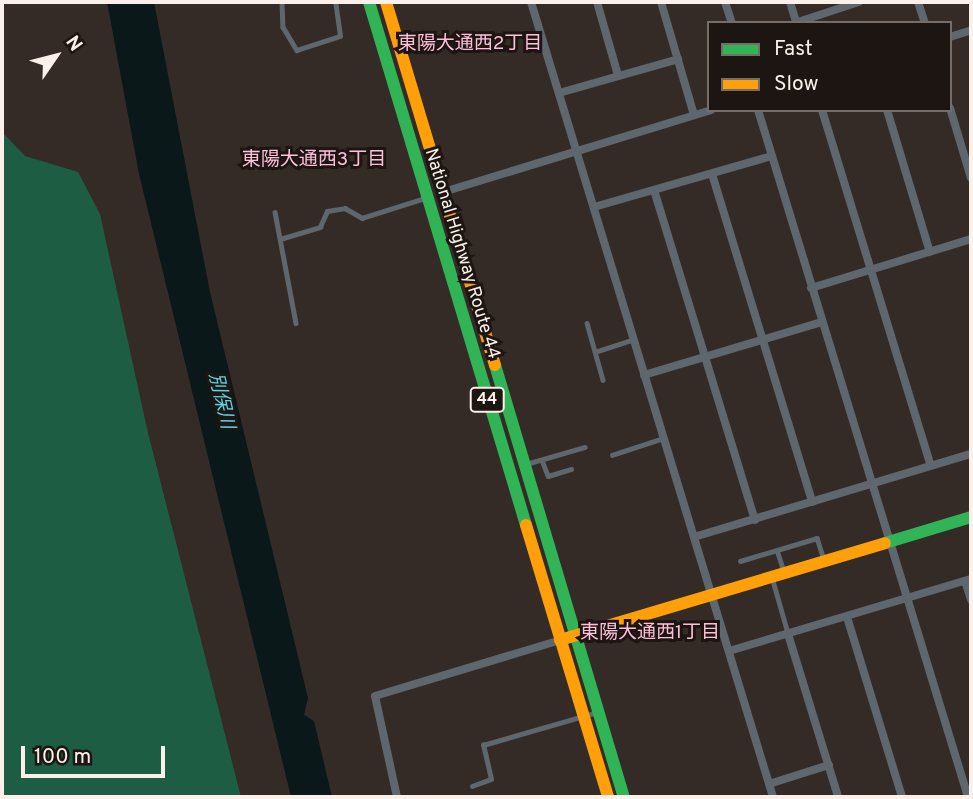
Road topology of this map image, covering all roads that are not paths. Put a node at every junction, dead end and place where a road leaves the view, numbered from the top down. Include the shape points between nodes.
1 (282, 2) edge
2 (335, 2) edge
3 (369, 2) edge
4 (386, 2) edge
5 (531, 2) edge
6 (597, 2) edge
7 (662, 2) edge
8 (725, 2) edge
9 (790, 2) edge
10 (856, 2) edge
11 (918, 2) edge
12 (731, 21) edge
13 (795, 21) edge
14 (802, 21) edge
15 (924, 21) edge
16 (971, 30) edge
17 (952, 36) edge
18 (678, 59) junction
19 (618, 75) junction
20 (559, 93) junction
21 (707, 111) edge
22 (759, 112) edge
23 (823, 112) edge
24 (888, 112) edge
25 (951, 112) edge
26 (694, 115) junction
27 (577, 151) junction
28 (772, 156) junction
29 (712, 174) junction
30 (971, 178) edge
31 (654, 190) junction
32 (442, 192) junction
33 (425, 198) junction
34 (594, 207) junction
35 (275, 212) dead end
36 (280, 239) junction
37 (971, 239) edge
38 (930, 252) junction
39 (870, 269) junction
40 (811, 288) junction
41 (822, 322) junction
42 (296, 323) dead end
43 (587, 323) dead end
44 (763, 338) junction
45 (634, 340) junction
46 (595, 352) junction
47 (705, 357) junction
48 (644, 375) junction
49 (603, 380) dead end
50 (664, 438) junction
51 (585, 447) dead end
52 (971, 454) edge
53 (612, 455) dead end
54 (542, 460) junction
55 (523, 465) junction
56 (931, 466) junction
57 (571, 469) dead end
58 (872, 484) junction
59 (812, 502) junction
60 (971, 517) edge
61 (755, 520) junction
62 (694, 537) junction
63 (888, 541) junction
64 (777, 550) junction
65 (740, 561) dead end
66 (824, 561) junction
67 (778, 575) junction
68 (968, 580) edge
69 (712, 595) junction
70 (905, 599) junction
71 (971, 600) edge
72 (847, 617) junction
73 (788, 634) junction
74 (575, 636) junction
75 (560, 639) junction
76 (729, 652) junction
77 (598, 712) junction
78 (583, 716) junction
79 (829, 765) junction
80 (769, 784) junction
81 (472, 786) dead end
82 (397, 797) edge
83 (605, 797) edge
84 (625, 797) edge
85 (773, 797) edge
86 (838, 797) edge
87 (902, 797) edge
88 (968, 797) edge

1 - 2 lane via 283,27 297,50 340,36
3 - 33 main road, National Highway Route 44 / 44
4 - 32 main road, National Highway Route 44 / 44
5 - 20 street
6 - 19 street
7 - 18 street
8 - 12 street
9 - 13 street
10 - 14 street
11 - 15 street
16 - 17 street
18 - 19 street
18 - 26 street
19 - 20 street
20 - 27 street
21 - 26 street
22 - 28 street
23 - 39 street
24 - 38 street
25 - 30 street
26 - 27 street
27 - 32 street
27 - 34 street
28 - 29 street
28 - 40 street
29 - 31 street
29 - 44 street
31 - 34 street
31 - 47 street
32 - 33 street
32 - 55 main road, National Highway Route 44 / 44
33 - 36 lane via 362,218 345,208 327,211 320,227
33 - 75 main road, National Highway Route 44 / 44
34 - 45 street
35 - 36 lane
36 - 42 lane
37 - 38 street
38 - 39 street
39 - 40 street
39 - 56 street
40 - 41 street
41 - 44 street
41 - 58 street
43 - 46 lane
44 - 47 street
44 - 59 street
45 - 46 lane
45 - 48 street
46 - 49 lane
47 - 48 street
47 - 61 street
48 - 50 street
50 - 53 lane
50 - 62 street
51 - 54 lane
52 - 56 street
54 - 55 lane
54 - 57 lane via 548,477
55 - 74 main road, National Highway Route 44 / 44
56 - 58 street
58 - 59 street
58 - 63 street
59 - 61 street
60 - 63 main road
61 - 62 street
62 - 69 street
63 - 66 main road
63 - 70 street
64 - 65 lane
64 - 66 lane via 817,538
64 - 67 lane
66 - 67 main road
67 - 69 main road
67 - 73 lane
68 - 70 street
68 - 71 street
69 - 74 main road
69 - 76 street
70 - 72 street
70 - 88 street
72 - 73 street
72 - 87 street
73 - 76 street
73 - 79 street
74 - 75 main road
74 - 77 main road, National Highway Route 44 / 44
75 - 78 main road, National Highway Route 44 / 44
75 - 82 street via 375,696
76 - 80 street
77 - 78 lane
77 - 84 main road, National Highway Route 44 / 44
78 - 81 lane via 482,745 491,779
78 - 83 main road, National Highway Route 44 / 44
79 - 80 street
79 - 86 street
80 - 85 street

